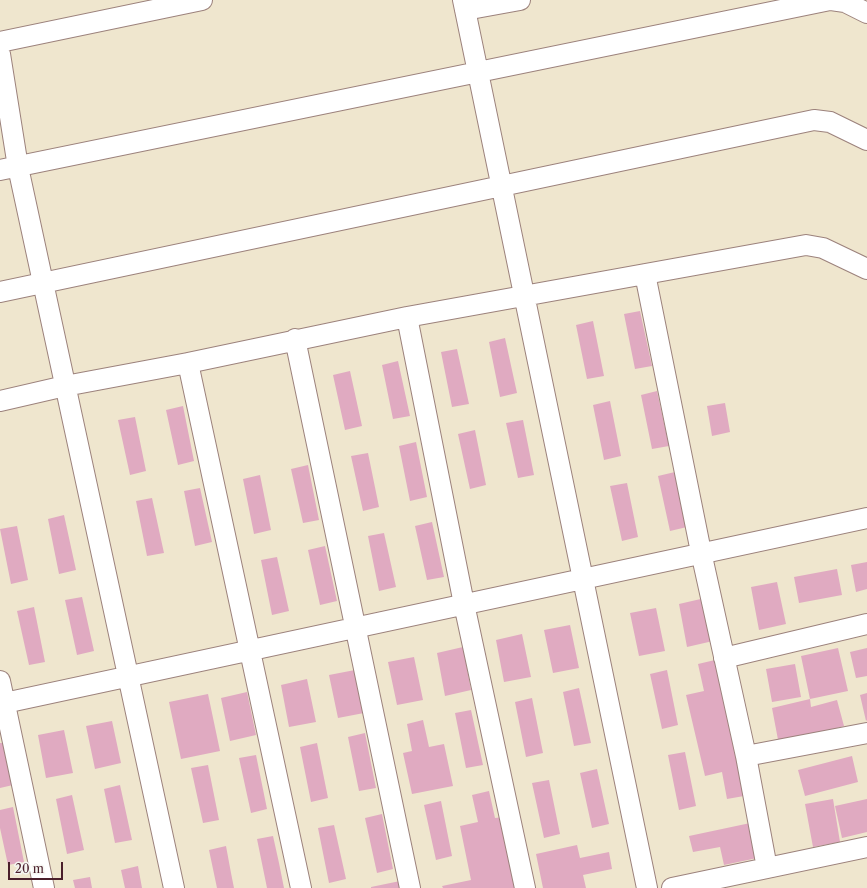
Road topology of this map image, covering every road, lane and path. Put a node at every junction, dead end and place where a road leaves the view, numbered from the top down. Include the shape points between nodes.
1 (202, 0) edge
2 (520, 0) edge
3 (830, 0) edge
4 (464, 5) edge
5 (867, 13) edge
6 (0, 42) edge
7 (0, 54) edge
8 (478, 73) junction
9 (867, 140) edge
10 (9, 168) edge
11 (501, 187) junction
12 (867, 269) edge
13 (645, 274) junction
14 (43, 283) junction
15 (0, 292) edge
16 (524, 296) junction
17 (407, 317) junction
18 (295, 339) junction
19 (188, 363) junction
20 (65, 386) junction
21 (0, 401) edge
22 (867, 518) edge
23 (701, 552) junction
24 (583, 578) junction
25 (464, 604) junction
26 (867, 624) edge
27 (355, 628) junction
28 (249, 652) junction
29 (724, 658) junction
30 (128, 677) junction
31 (0, 681) edge
32 (2, 703) edge
33 (867, 733) edge
34 (746, 756) junction
35 (867, 847) edge
36 (767, 868) junction
37 (44, 888) edge
38 (174, 888) edge
39 (301, 888) edge
40 (410, 888) edge
41 (524, 888) edge
42 (647, 888) edge
43 (672, 888) edge

1 - 6 street
2 - 4 street
3 - 5 street via 845,2
3 - 8 street
4 - 8 street
7 - 10 street
8 - 10 street
8 - 11 street
9 - 11 street via 830,122 814,120
10 - 14 street
11 - 14 street
11 - 16 street
12 - 13 street via 823,248 806,245
13 - 16 street
13 - 23 street
14 - 15 street
14 - 20 street
16 - 17 street
16 - 24 street
17 - 18 street
17 - 25 street
18 - 19 street
18 - 27 street
19 - 20 street
19 - 28 street
20 - 21 street
20 - 30 street
22 - 23 street
23 - 24 street
23 - 29 street
24 - 25 street
24 - 42 street
25 - 27 street
25 - 41 street
26 - 29 street
27 - 28 street
27 - 40 street
28 - 30 street
28 - 39 street
29 - 34 street
30 - 32 street
30 - 38 street
31 - 32 street
32 - 37 street
33 - 34 street
34 - 36 street
35 - 36 street
36 - 43 street

